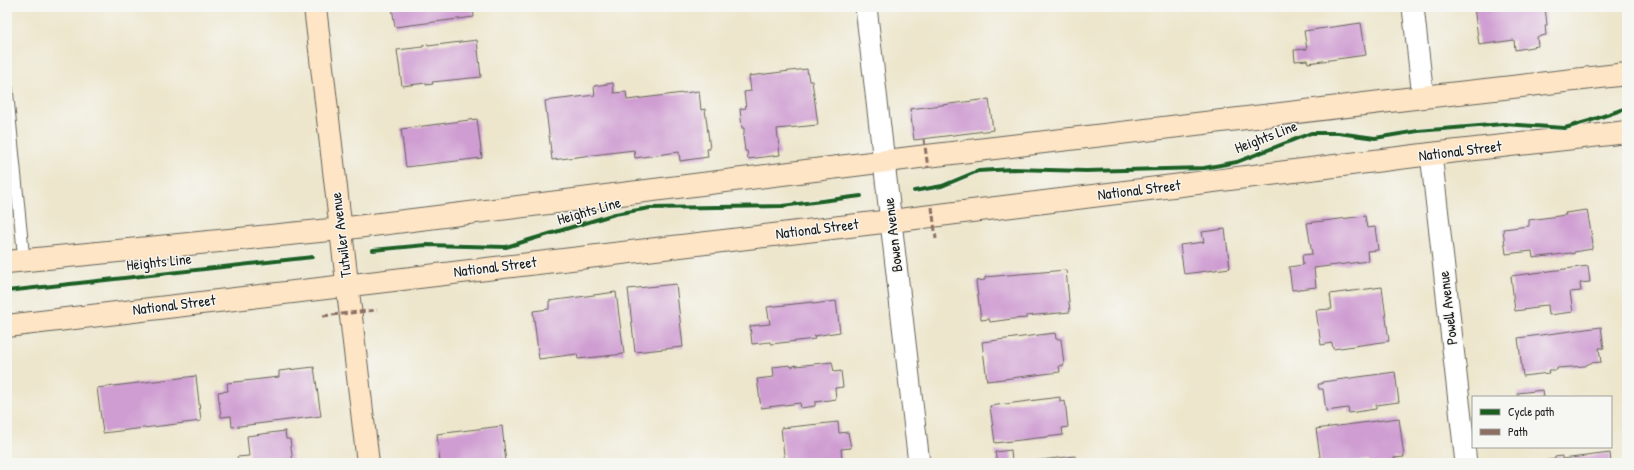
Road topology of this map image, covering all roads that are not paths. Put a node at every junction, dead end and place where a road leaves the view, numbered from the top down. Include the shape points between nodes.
1 (315, 7) edge
2 (866, 7) edge
3 (1413, 7) edge
4 (1627, 74) edge
5 (7, 88) edge
6 (1423, 97) junction
7 (1627, 132) edge
8 (1430, 154) junction
9 (884, 162) junction
10 (891, 221) junction
11 (340, 229) junction
12 (16, 261) edge
13 (347, 284) junction
14 (7, 326) edge
15 (368, 463) edge
16 (919, 463) edge
17 (1466, 463) edge

1 - 11 main road, Tutwiler Avenue
2 - 9 street, Bowen Avenue
3 - 6 street
4 - 6 main road
5 - 12 lane
6 - 9 main road
7 - 8 main road, National Street
8 - 10 main road, National Street
8 - 17 street, Powell Avenue
9 - 10 street, Bowen Avenue
9 - 11 main road
10 - 13 main road, National Street
10 - 16 street, Bowen Avenue
11 - 12 main road
11 - 13 main road, Tutwiler Avenue
13 - 14 main road, National Street
13 - 15 main road, Tutwiler Avenue

